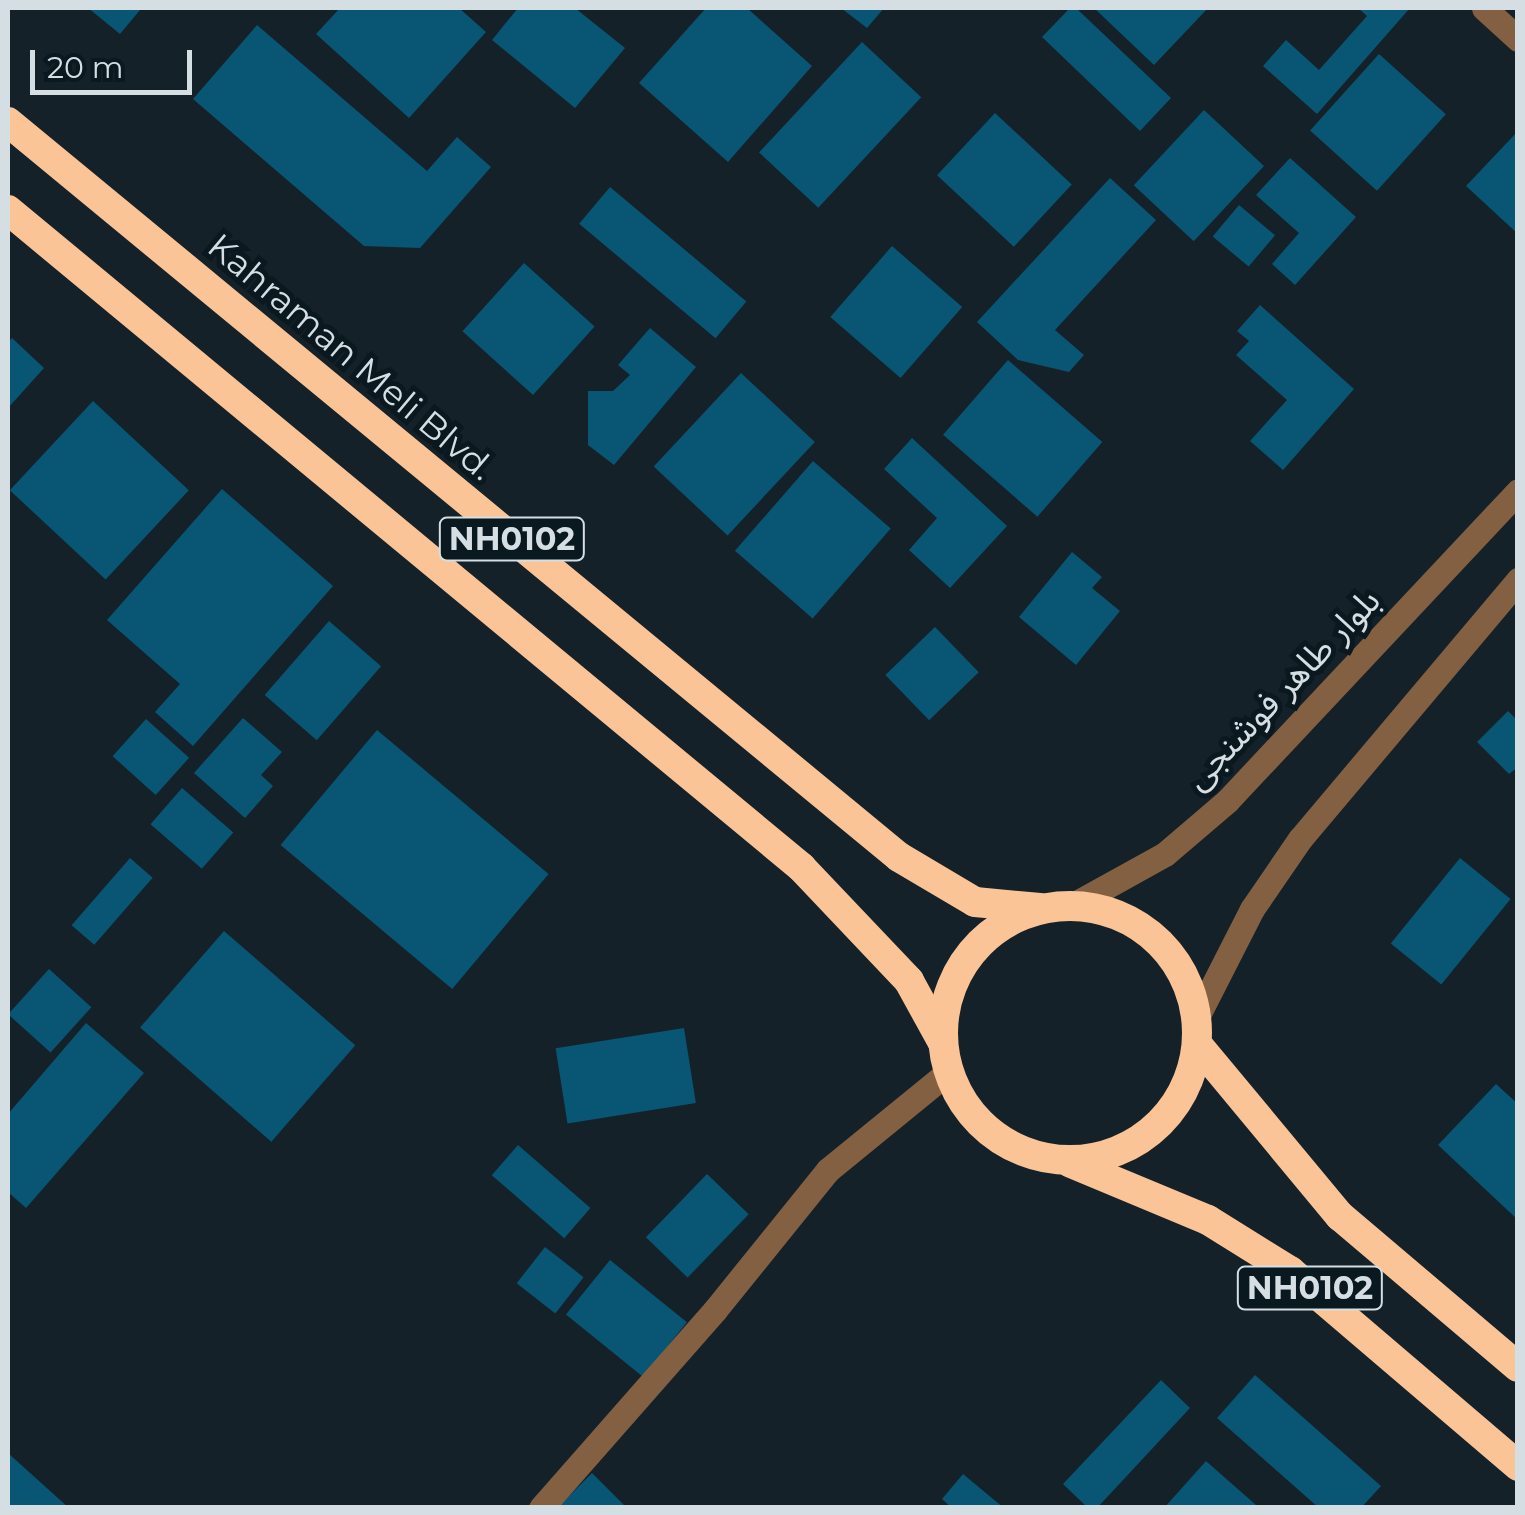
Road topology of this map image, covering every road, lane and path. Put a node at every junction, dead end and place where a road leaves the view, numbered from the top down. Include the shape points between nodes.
1 (1484, 8) edge
2 (1518, 40) edge
3 (8, 122) edge
4 (8, 210) edge
5 (1518, 491) edge
6 (1518, 580) edge
7 (1073, 905) junction
8 (1040, 908) junction
9 (1197, 1030) junction
10 (942, 1042) junction
11 (947, 1073) junction
12 (1068, 1162) junction
13 (1518, 1367) edge
14 (1518, 1466) edge
15 (541, 1508) edge

1 - 2 street
3 - 8 highway, Kahraman Meli Blvd. / NH0102 via 899,858 975,902
4 - 10 highway, NH0102 via 801,866 910,981
5 - 7 street, بلوار طاهر فوشنجی via 1228,801 1165,854
6 - 9 street via 1300,839 1252,909
7 - 8 highway, NH0102
7 - 9 highway, NH0102 via 1109,911 1142,927 1168,951 1187,982
8 - 10 highway, NH0102 via 999,927 967,957 947,997
9 - 12 highway, NH0102 via 1188,1081 1169,1114 1141,1140 1106,1156
9 - 13 highway, NH0102 via 1340,1216
10 - 11 highway, NH0102
11 - 12 highway, NH0102 via 989,1134 1026,1154
11 - 15 street via 828,1170
12 - 14 highway, NH0102 via 1208,1220 1290,1271

